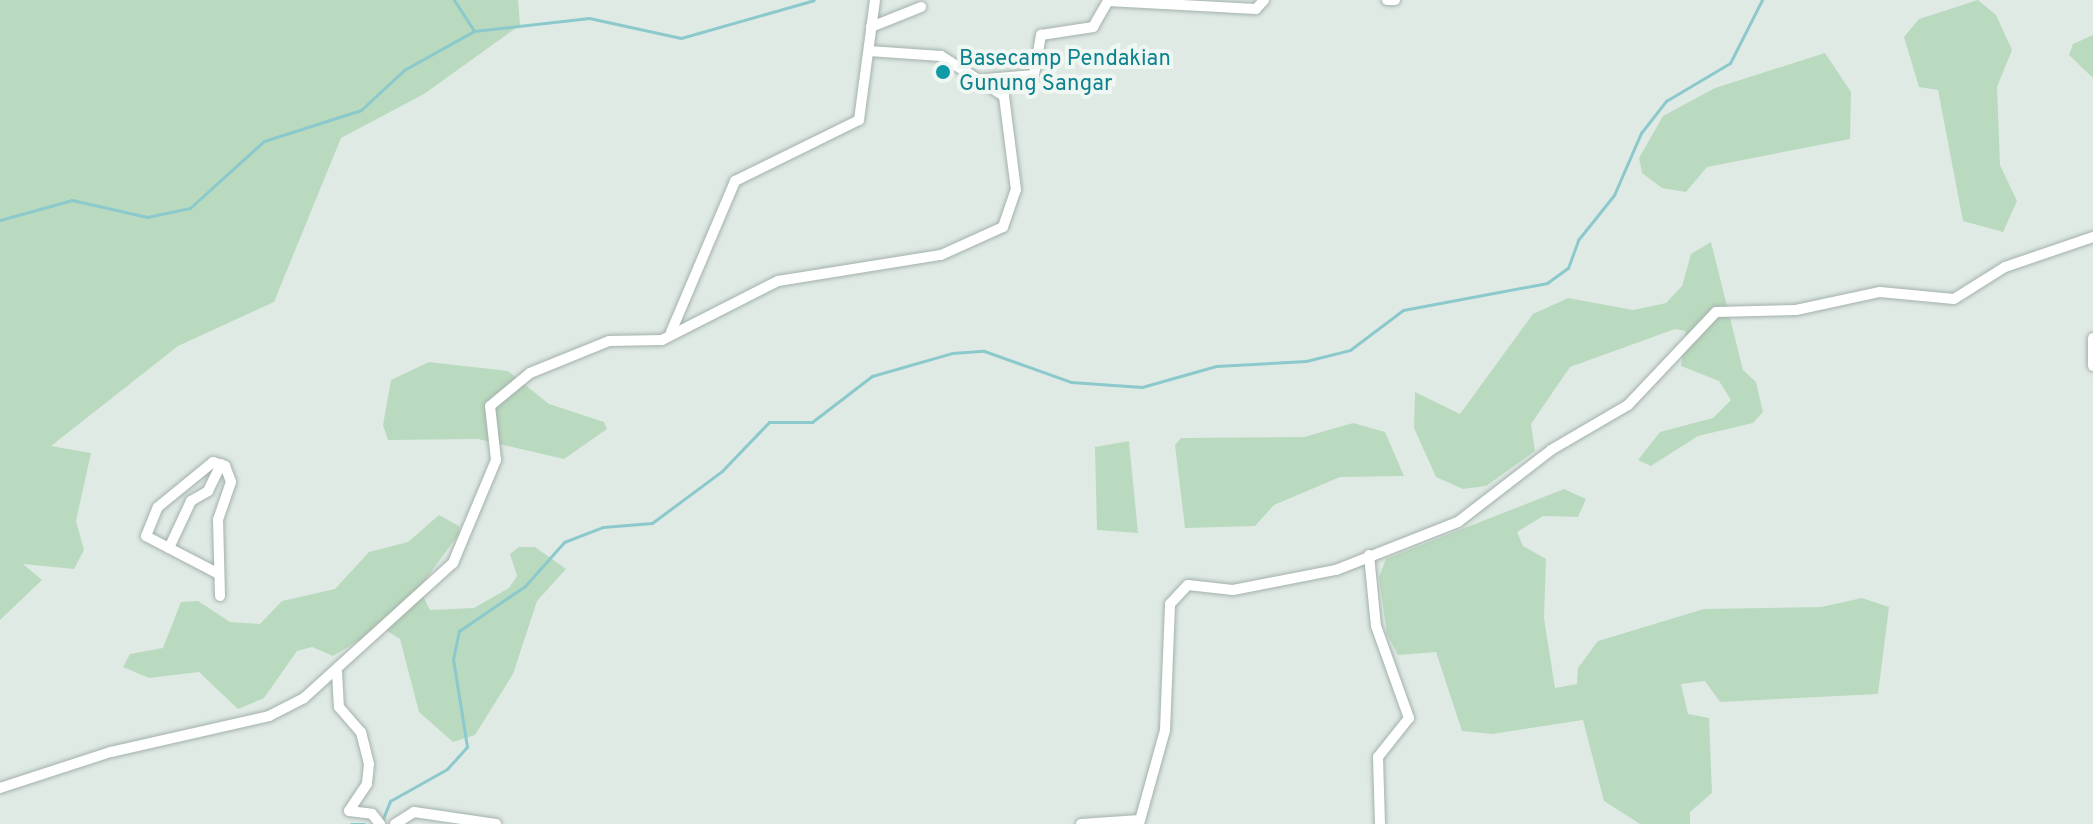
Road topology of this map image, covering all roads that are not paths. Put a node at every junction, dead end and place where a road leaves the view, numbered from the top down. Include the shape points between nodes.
1 (875, 0) edge
2 (1264, 0) edge
3 (1387, 0) edge
4 (1395, 0) edge
5 (921, 7) dead end
6 (871, 27) junction
7 (869, 51) junction
8 (984, 78) junction
9 (2093, 237) edge
10 (671, 332) junction
11 (2093, 338) edge
12 (2093, 366) edge
13 (221, 464) junction
14 (169, 548) junction
15 (1369, 555) junction
16 (217, 573) junction
17 (220, 596) dead end
18 (337, 671) junction
19 (0, 788) edge
20 (379, 821) edge
21 (1139, 822) edge
22 (395, 824) edge
23 (496, 824) edge
24 (1081, 824) edge
25 (1380, 824) edge

1 - 6 street
2 - 8 street via 1256,9 1108,1 1093,27 1041,35 1034,75
3 - 4 street
5 - 6 street
6 - 7 street
7 - 8 street via 927,52
7 - 10 street via 857,122 743,173 730,188
8 - 10 street via 1008,110 1016,190 1003,227 941,255 766,284
9 - 15 street via 2005,267 1954,299 1880,292 1796,310 1716,312 1612,417 1551,450 1458,522
10 - 18 street via 653,342 603,343 530,373 495,398 489,411 496,460 464,547 444,577
11 - 12 street
13 - 14 street via 208,491 191,501
13 - 14 street via 199,466 153,513 147,539
13 - 16 street via 231,482 218,519
14 - 16 street
15 - 21 street via 1336,570 1233,590 1196,581 1174,596 1165,730
15 - 25 street via 1376,626 1409,718 1378,757
16 - 17 street
18 - 19 street via 283,712 111,752
18 - 20 street via 339,707 361,732 369,764 365,789 349,811
21 - 24 street
22 - 23 street via 414,812

